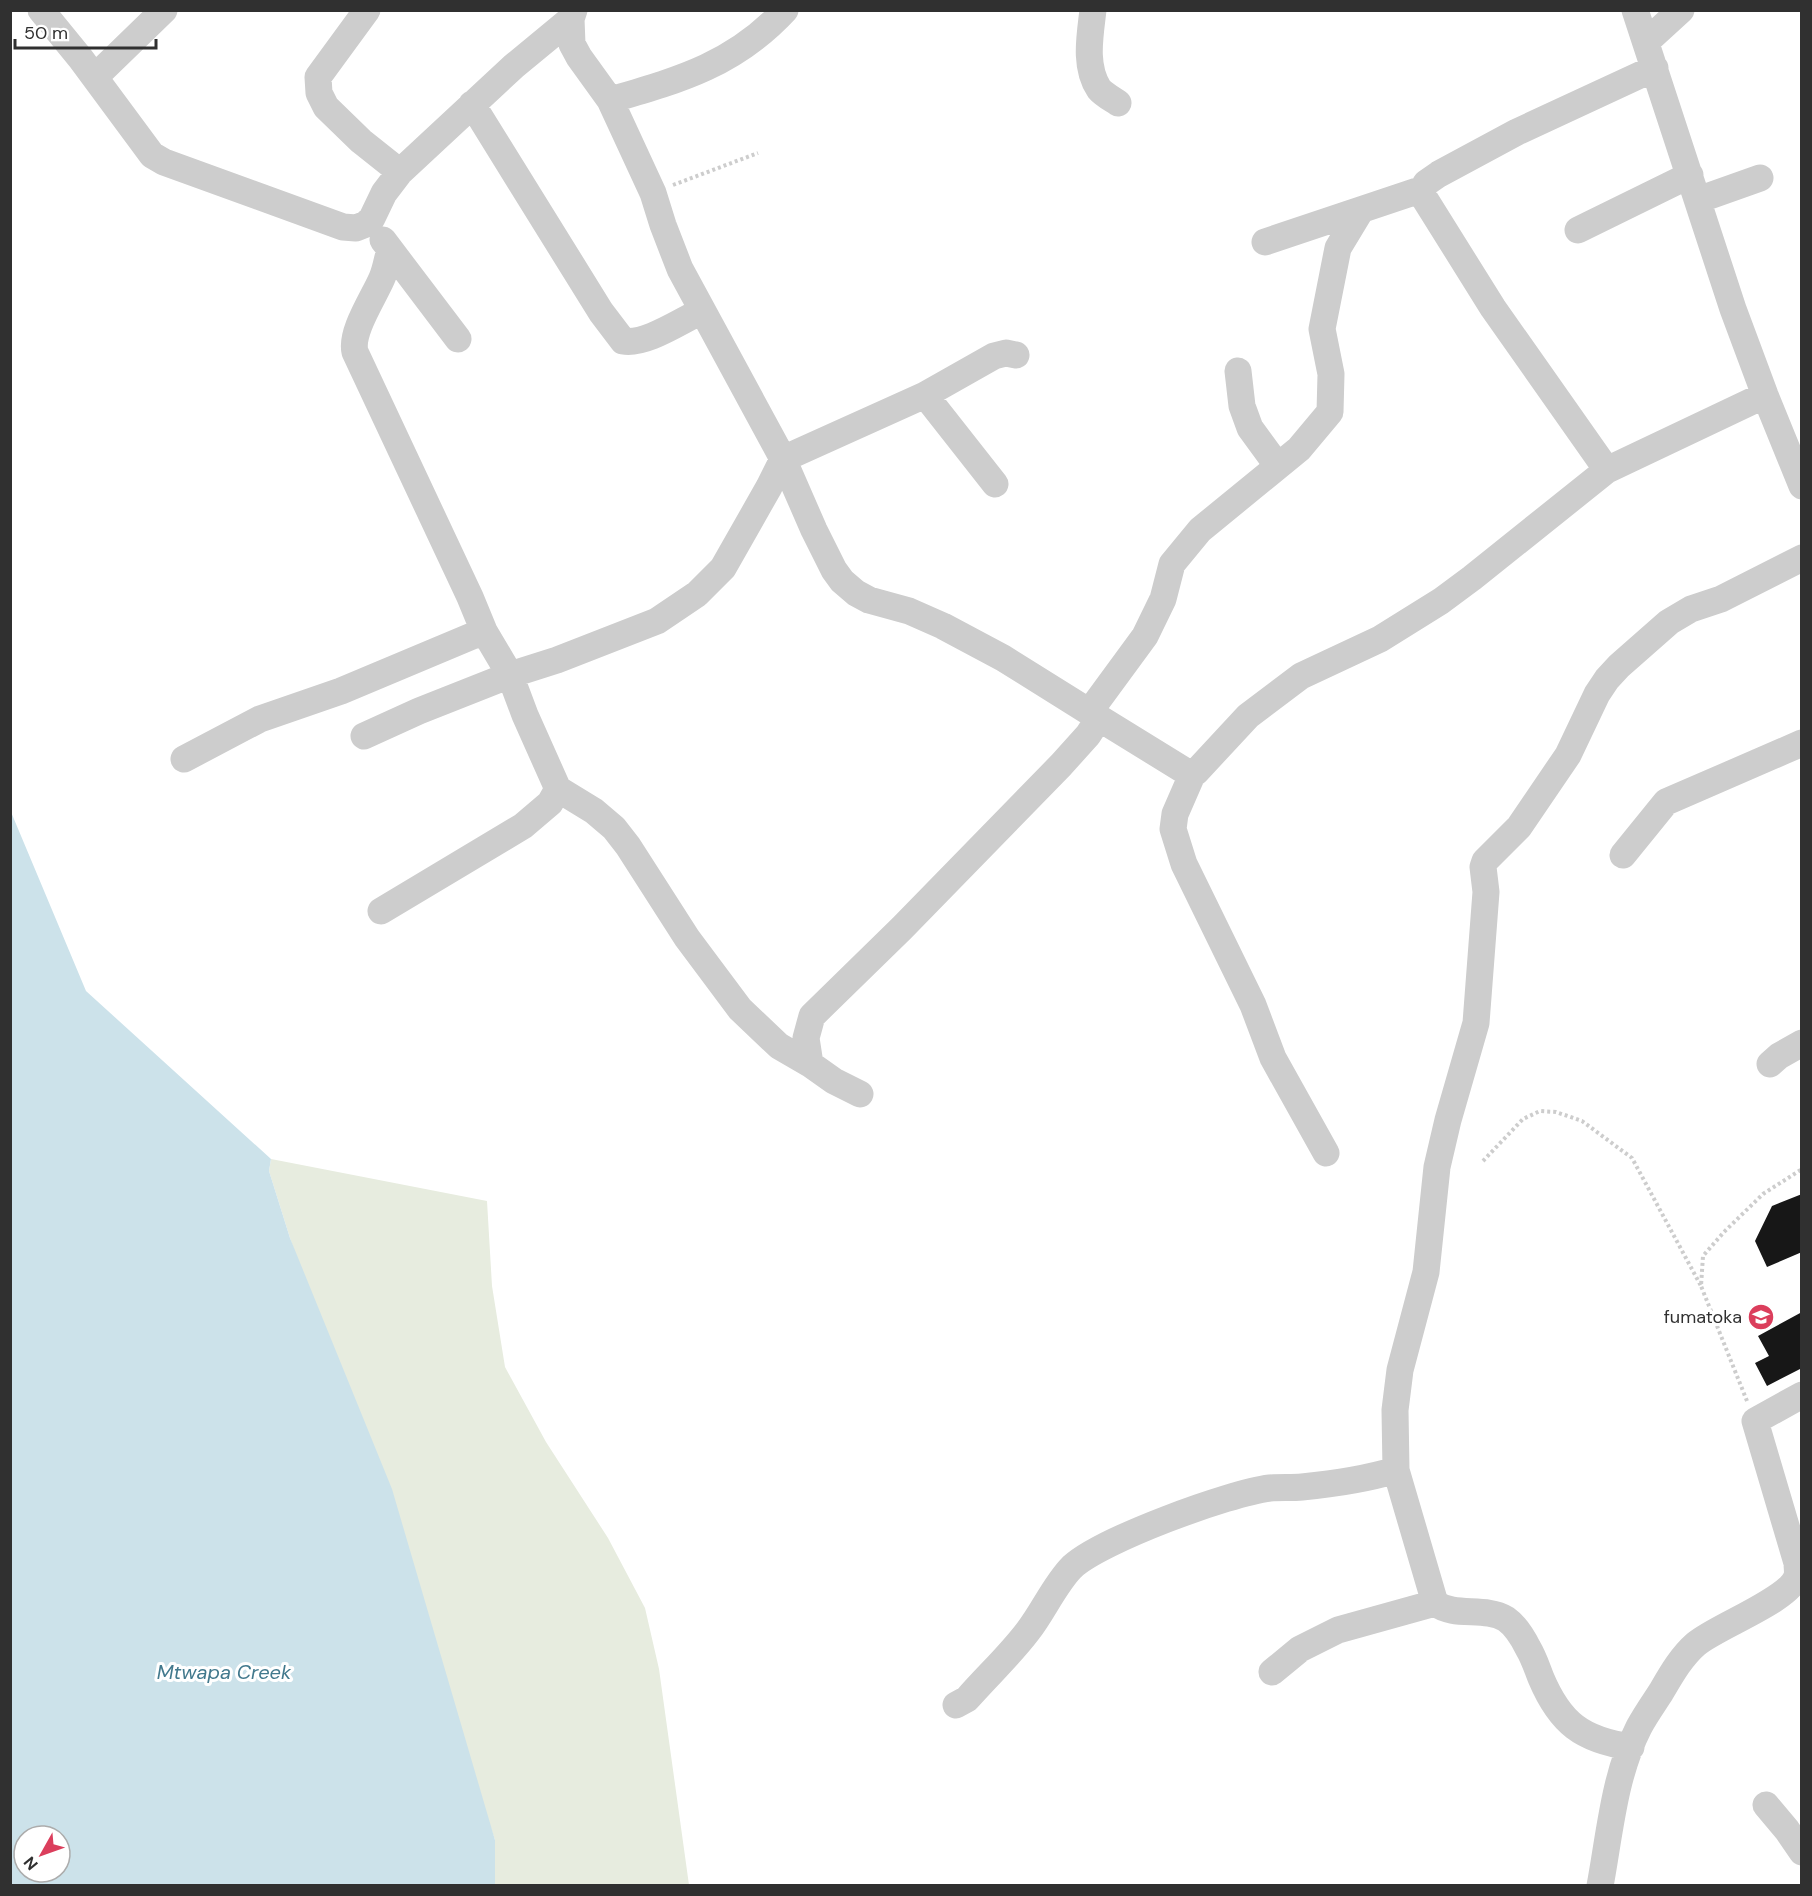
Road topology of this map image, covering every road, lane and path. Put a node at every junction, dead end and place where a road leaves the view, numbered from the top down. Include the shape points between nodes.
1 (41, 10) edge
2 (164, 10) edge
3 (368, 10) edge
4 (785, 10) edge
5 (1093, 10) edge
6 (1635, 10) edge
7 (1681, 10) edge
8 (572, 15) edge
9 (1646, 42) junction
10 (1655, 68) junction
11 (95, 77) junction
12 (610, 100) junction
13 (1118, 103) dead end
14 (472, 104) junction
15 (758, 153) dead end
16 (400, 172) junction
17 (1760, 178) dead end
18 (1694, 188) junction
19 (1423, 189) junction
20 (653, 193) junction
21 (1361, 210) junction
22 (372, 218) junction
23 (1578, 230) dead end
24 (1265, 242) dead end
25 (390, 250) junction
26 (702, 310) junction
27 (458, 339) dead end
28 (1016, 355) dead end
29 (1238, 371) dead end
30 (925, 395) junction
31 (1765, 395) junction
32 (783, 459) junction
33 (1277, 465) junction
34 (1607, 470) junction
35 (995, 484) dead end
36 (1802, 486) edge
37 (1802, 558) edge
38 (484, 631) junction
39 (510, 675) junction
40 (1094, 714) junction
41 (364, 736) dead end
42 (1802, 743) edge
43 (184, 759) dead end
44 (1191, 774) junction
45 (558, 789) junction
46 (1623, 855) dead end
47 (381, 910) dead end
48 (1802, 1043) edge
49 (810, 1064) junction
50 (1770, 1064) dead end
51 (860, 1094) dead end
52 (1326, 1153) dead end
53 (1483, 1161) dead end
54 (1802, 1169) edge
55 (1701, 1286) junction
56 (1802, 1395) edge
57 (1755, 1421) junction
58 (1396, 1470) junction
59 (1435, 1603) junction
60 (1272, 1671) dead end
61 (956, 1705) dead end
62 (1630, 1747) junction
63 (1766, 1805) dead end
64 (1802, 1852) edge
65 (1600, 1886) edge

1 - 11 street
2 - 11 street
3 - 16 street via 318,77 319,93 326,107
4 - 12 street via 756,39 722,60
5 - 13 street via 1091,72 1100,90
6 - 9 street
7 - 9 street
8 - 12 street via 572,44
8 - 14 street
9 - 10 street
10 - 18 street
10 - 19 street via 1517,132 1439,174
11 - 22 street via 142,143 164,162 343,227 356,228
12 - 20 street
14 - 16 street
14 - 26 street via 622,341 643,340
15 - 20 path
16 - 22 street
17 - 18 street
18 - 23 street
18 - 31 street
19 - 21 street
19 - 34 street via 1423,196 1493,308
20 - 26 street via 676,258
21 - 24 street
21 - 33 street via 1338,248 1322,329 1331,374 1330,412 1299,449
22 - 25 street
25 - 27 street
25 - 38 street via 353,345
26 - 32 street
28 - 30 street via 994,356
29 - 33 street via 1242,406 1250,428
30 - 32 street
30 - 35 street
31 - 34 street
31 - 36 street
32 - 39 street via 723,567 697,594 657,621
32 - 40 street via 834,570 856,593 943,626
33 - 40 street via 1200,530 1172,564 1163,599 1145,636
34 - 44 street via 1441,601 1380,639 1301,676 1248,716
37 - 58 street via 1721,600 1691,609 1669,622 1619,666 1597,694 1568,755 1519,827 1485,861 1476,1023 1437,1167 1426,1272 1400,1370 1395,1410
38 - 39 street
38 - 43 street via 340,691 260,719
39 - 41 street
39 - 45 street
40 - 44 street
40 - 49 street via 1088,735 1061,765 812,1016 806,1038
42 - 46 street via 1666,802
44 - 52 street via 1173,829 1184,864 1253,1005 1273,1059
45 - 47 street via 550,803 523,826
45 - 49 street via 614,828 740,1009 778,1046
48 - 50 street
49 - 51 street
53 - 55 path via 1523,1119 1540,1111 1582,1121 1632,1158
54 - 55 path via 1763,1194 1703,1256
55 - 57 path
56 - 57 street
57 - 62 street via 1798,1575 1781,1594 1713,1632 1687,1653 1648,1711
58 - 59 street
58 - 61 street via 1357,1480 1250,1492 1152,1526 1090,1554 1070,1569 1029,1631 967,1699
59 - 60 street via 1338,1630 1300,1649
59 - 62 street via 1449,1610 1483,1612 1506,1619 1522,1638 1555,1708 1568,1723 1591,1738
62 - 65 street via 1616,1794
63 - 64 street

